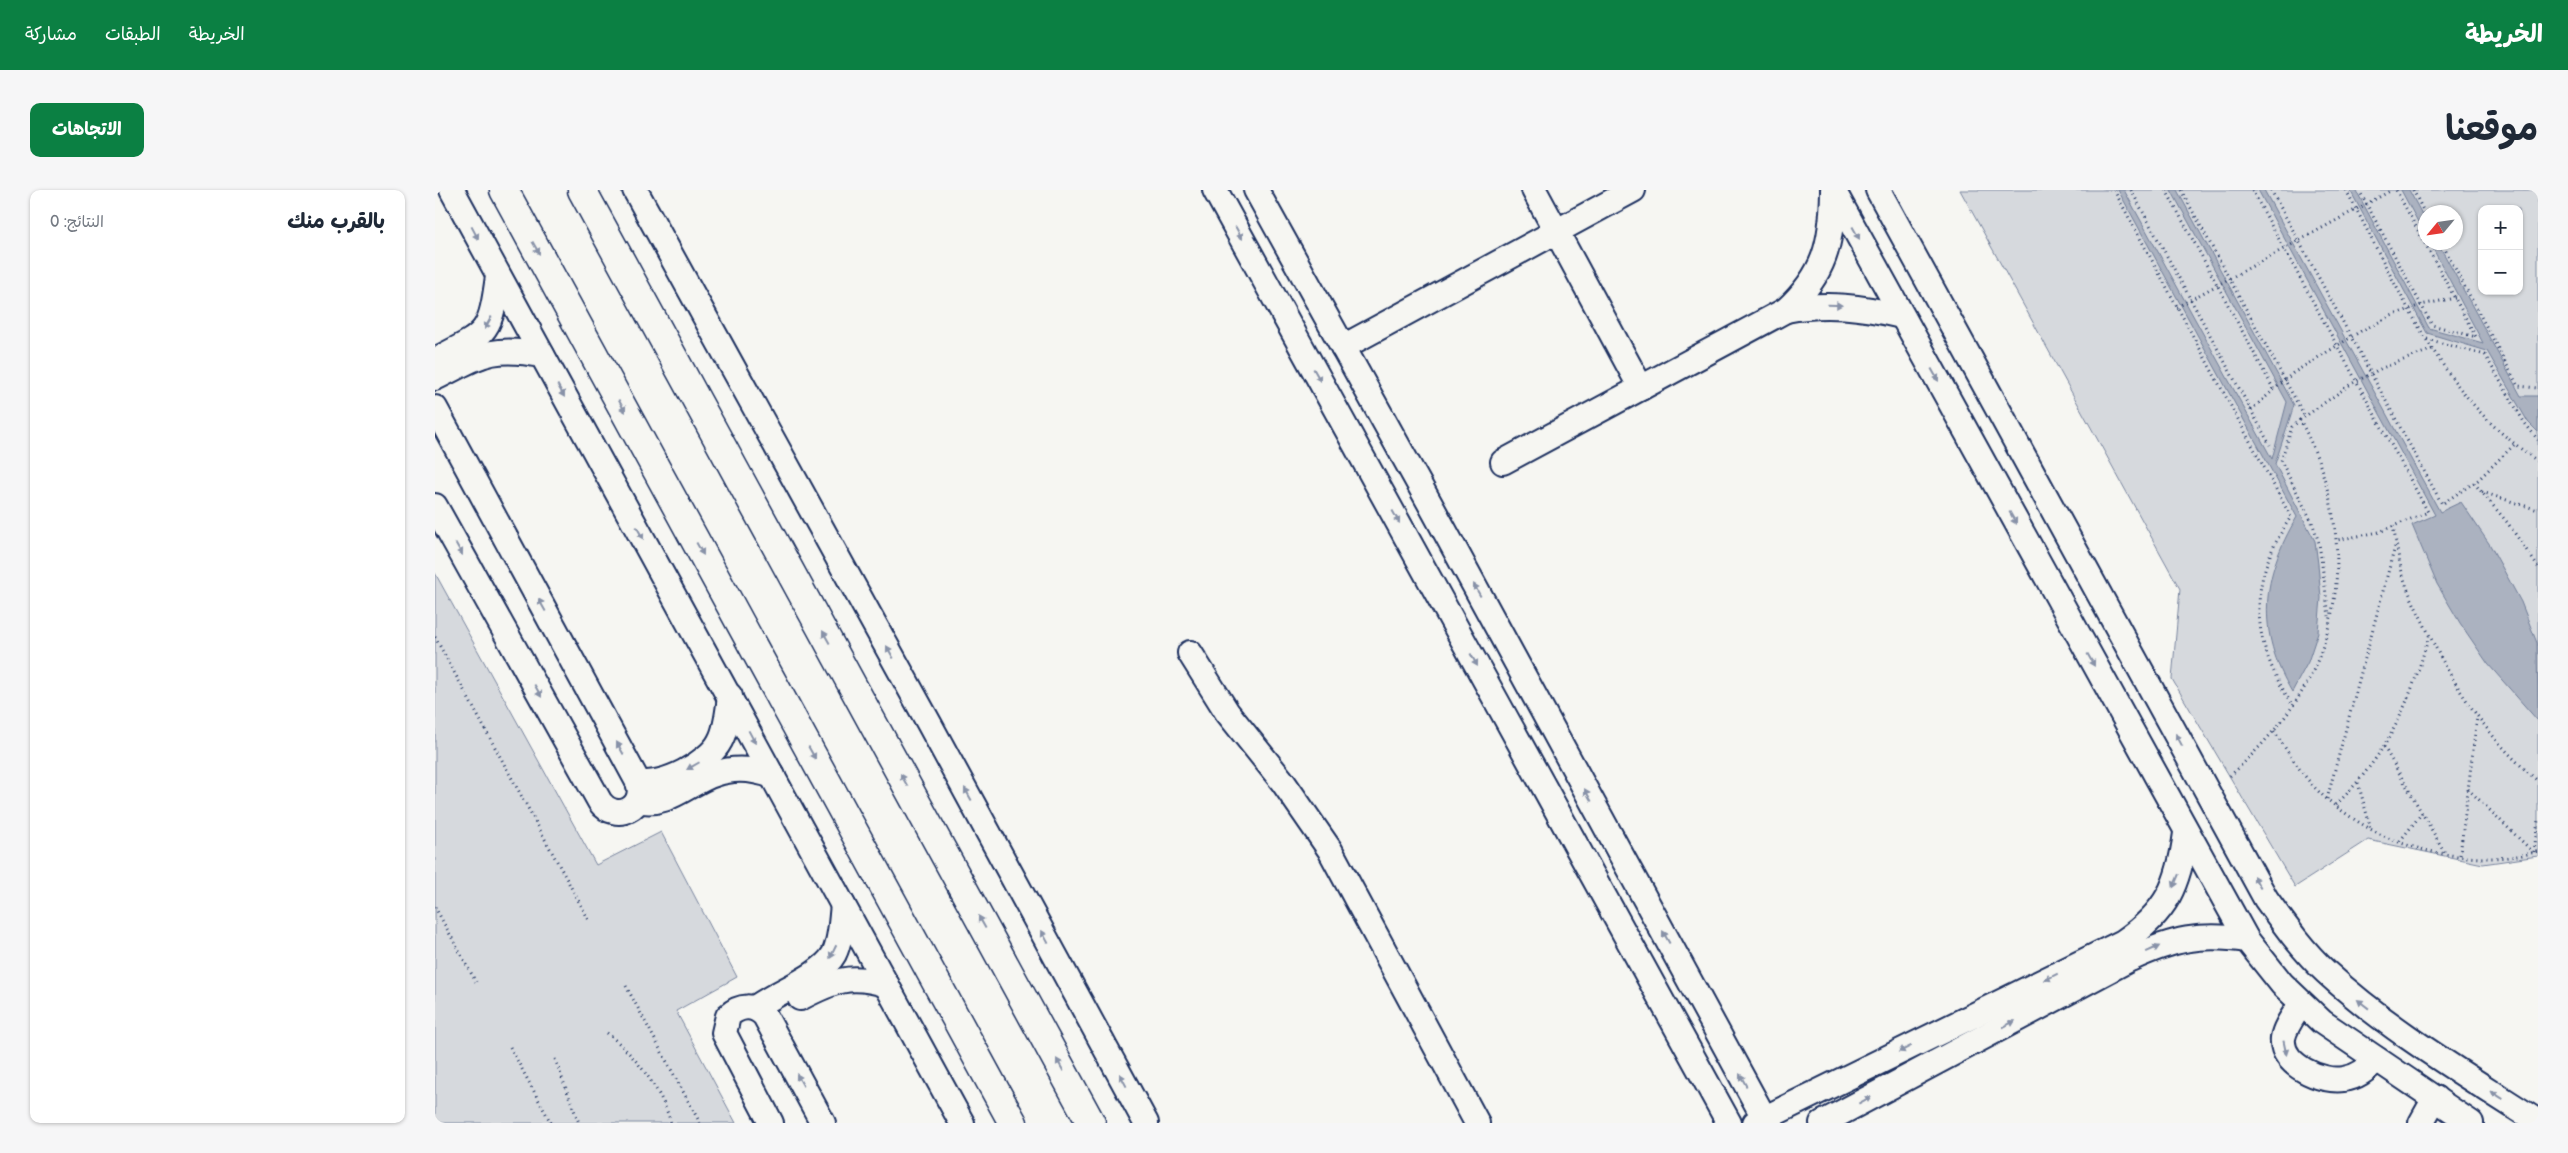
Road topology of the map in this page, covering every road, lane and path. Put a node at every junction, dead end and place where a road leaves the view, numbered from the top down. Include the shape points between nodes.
1 (452, 190) edge
2 (504, 190) edge
3 (582, 190) edge
4 (635, 190) edge
5 (1215, 190) edge
6 (1256, 190) edge
7 (1534, 190) edge
8 (1633, 190) edge
9 (1833, 190) edge
10 (1878, 190) edge
11 (2131, 190) edge
12 (2166, 190) edge
13 (2181, 190) edge
14 (2252, 190) edge
15 (2271, 190) edge
16 (2347, 190) edge
17 (2359, 190) edge
18 (2394, 190) edge
19 (2413, 190) edge
20 (2116, 191) edge
21 (2367, 204) junction
22 (2420, 205) edge
23 (2357, 209) junction
24 (1556, 232) junction
25 (2299, 241) junction
26 (2284, 249) junction
27 (2445, 250) edge
28 (498, 276) junction
29 (2230, 279) junction
30 (2217, 285) junction
31 (2455, 298) junction
32 (2191, 300) junction
33 (2421, 305) junction
34 (2177, 307) junction
35 (2411, 309) junction
36 (1786, 310) junction
37 (1902, 316) junction
38 (2351, 336) junction
39 (2427, 339) junction
40 (2337, 345) junction
41 (1343, 347) junction
42 (2433, 349) junction
43 (542, 355) junction
44 (435, 360) edge
45 (2371, 373) junction
46 (435, 378) edge
47 (2285, 380) junction
48 (2357, 381) junction
49 (1641, 388) junction
50 (2538, 388) edge
51 (2274, 390) junction
52 (435, 408) edge
53 (2251, 410) junction
54 (2305, 417) junction
55 (2300, 420) junction
56 (2538, 440) edge
57 (2515, 444) junction
58 (2271, 445) dead end
59 (2538, 461) edge
60 (1503, 462) dead end
61 (2474, 483) junction
62 (2480, 491) junction
63 (435, 506) edge
64 (2538, 510) edge
65 (2393, 526) junction
66 (2337, 540) junction
67 (2396, 543) junction
68 (2538, 567) edge
69 (2330, 619) junction
70 (2429, 636) junction
71 (435, 637) edge
72 (1190, 653) dead end
73 (730, 696) junction
74 (2293, 706) junction
75 (2477, 717) junction
76 (2274, 731) junction
77 (2384, 747) junction
78 (773, 776) junction
79 (2229, 776) dead end
80 (2358, 782) junction
81 (2538, 782) edge
82 (2468, 789) junction
83 (638, 791) junction
84 (2327, 799) junction
85 (2335, 805) junction
86 (2422, 813) junction
87 (2538, 820) edge
88 (2371, 829) junction
89 (2186, 833) junction
90 (2400, 841) junction
91 (2538, 851) edge
92 (2533, 853) junction
93 (2445, 854) junction
94 (2460, 855) junction
95 (843, 905) junction
96 (435, 907) edge
97 (590, 922) dead end
98 (2247, 940) junction
99 (476, 982) dead end
100 (887, 985) junction
101 (626, 986) dead end
102 (2301, 1004) junction
103 (760, 1012) junction
104 (607, 1033) dead end
105 (510, 1048) dead end
106 (555, 1059) dead end
107 (2376, 1059) junction
108 (2435, 1098) junction
109 (1722, 1118) edge
110 (1762, 1121) edge
111 (2538, 1122) edge
112 (551, 1123) edge
113 (579, 1123) edge
114 (671, 1123) edge
115 (700, 1123) edge
116 (771, 1123) edge
117 (823, 1123) edge
118 (961, 1123) edge
119 (1013, 1123) edge
120 (1091, 1123) edge
121 (1146, 1123) edge
122 (1477, 1123) edge
123 (1823, 1123) edge
124 (2421, 1123) edge
125 (2471, 1123) edge

1 -> 28 street
2 -> 119 main road
120 -> 3 main road
121 -> 4 street
5 -> 109 street
6 - 41 street
7 - 24 street
8 - 24 street
9 - 36 street via 1831,236 1823,260 1812,282
9 -> 37 street
111 -> 10 street via 2360,1002 2293,937 2266,899
11 - 32 path
12 - 30 path
13 - 29 path
14 - 26 path
15 - 25 path
16 - 23 path
17 - 21 path
18 - 21 path
18 - 31 path
19 - 22 path
20 - 34 path
21 - 23 path
21 - 33 path
23 - 25 path
23 - 35 path
24 - 41 street
24 - 49 street
25 - 26 path
25 - 38 path
26 - 29 path
26 - 40 path
27 - 50 path via 2518,386
28 - 43 street
28 -> 44 street via 493,314 487,328 476,338
29 - 30 path
29 - 47 path
30 - 32 path
30 - 51 path
31 - 33 path
31 - 33 path via 2476,337 2432,325
32 - 34 path
32 - 53 path
33 - 35 path
34 - 74 path via 2291,517 2265,563 2259,618 2269,663
35 - 38 path
35 - 39 path
36 -> 37 street via 1839,305
36 - 49 street
37 -> 89 street
38 - 40 path
38 - 45 path
39 - 42 path
39 - 56 path via 2485,354
40 - 47 path
40 - 48 path
110 -> 41 street
42 - 45 path
42 - 57 path via 2473,405
43 - 46 street via 493,351
43 -> 73 street
45 - 48 path
45 - 61 path via 2442,504
47 - 51 path
47 - 54 path
48 - 54 path
48 - 65 path via 2428,512
49 - 60 street
51 - 53 path
83 -> 52 street
53 - 58 path
54 - 55 path
55 - 66 path via 2326,479
55 - 69 path via 2292,427 2281,461 2319,543
57 - 59 path
57 - 61 path
61 - 62 path
62 - 64 path
62 - 68 path via 2507,522
63 -> 83 street via 600,802 609,810 623,813 635,806
65 - 66 path
65 - 67 path
66 - 69 path via 2335,594
67 - 70 path via 2402,573
67 - 84 path
69 - 74 path via 2312,674
70 - 75 path
70 - 77 path via 2413,687
71 - 97 path
72 - 122 street via 1227,712 1283,782 1330,850
73 -> 78 street
73 -> 83 street via 723,733 714,750 666,780
74 - 76 path
75 - 81 path
75 - 82 path
76 - 79 path
76 - 84 path via 2299,769
77 - 80 path
77 - 86 path
78 - 83 street via 751,770 727,771 708,776 662,800
78 - 95 street
80 - 85 path
80 - 88 path
82 - 92 path
82 - 94 path
84 - 85 path
85 - 88 path
86 - 90 path
86 - 93 path
87 - 92 path
88 - 90 path
89 - 98 street
89 -> 110 street via 2181,869 2173,887 2152,919 2138,932
90 - 93 path
91 - 92 path
92 - 94 path via 2493,858
93 - 94 path
95 - 100 street
95 -> 103 street via 837,946 828,962 815,973 766,999
96 - 99 path
98 - 102 street
123 -> 98 street via 2163,944 2199,936
100 - 103 street via 864,979 841,980
100 - 118 street
101 - 115 path
102 - 107 street
102 -> 107 street via 2283,1039 2287,1056 2296,1065 2325,1078 2344,1079 2362,1072
103 - 116 street via 743,1007 732,1012 725,1021 724,1033
117 -> 103 street
104 - 114 path via 639,1065 660,1096
105 - 112 path
106 - 113 path
107 - 108 street
108 - 124 street
108 - 125 street

